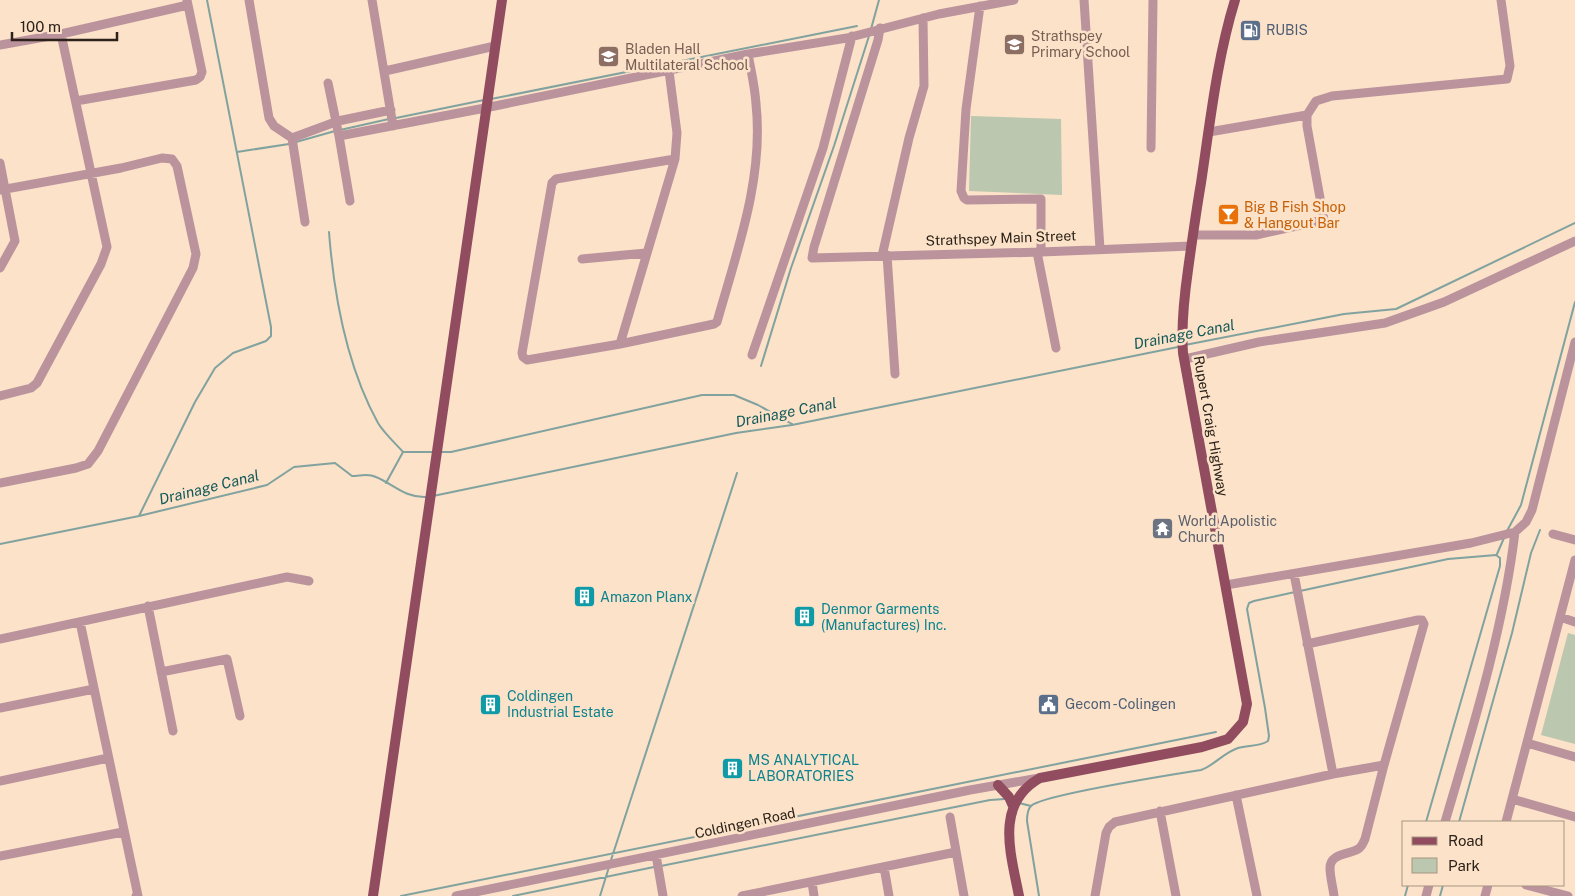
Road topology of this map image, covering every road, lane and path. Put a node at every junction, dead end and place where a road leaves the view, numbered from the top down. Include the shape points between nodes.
1 (249, 0) edge
2 (372, 0) edge
3 (502, 0) edge
4 (1014, 0) edge
5 (1084, 0) edge
6 (1153, 0) edge
7 (1235, 0) edge
8 (1501, 0) edge
9 (188, 2) edge
10 (980, 6) junction
11 (923, 18) junction
12 (880, 28) junction
13 (61, 34) junction
14 (852, 36) junction
15 (0, 45) edge
16 (495, 46) junction
17 (748, 54) junction
18 (669, 70) junction
19 (385, 71) junction
20 (328, 84) dead end
21 (76, 101) junction
22 (485, 108) junction
23 (390, 110) junction
24 (1307, 115) junction
25 (336, 122) junction
26 (393, 126) junction
27 (1209, 132) junction
28 (339, 136) junction
29 (292, 138) junction
30 (1151, 148) dead end
31 (675, 159) junction
32 (0, 163) edge
33 (91, 174) junction
34 (3, 189) edge
35 (350, 201) dead end
36 (305, 222) dead end
37 (1192, 241) junction
38 (1575, 241) edge
39 (1100, 249) junction
40 (1039, 252) junction
41 (646, 253) junction
42 (884, 256) junction
43 (582, 259) dead end
44 (0, 268) edge
45 (1575, 342) edge
46 (620, 344) junction
47 (1056, 348) dead end
48 (752, 355) dead end
49 (1184, 356) junction
50 (895, 374) dead end
51 (0, 396) edge
52 (0, 483) edge
53 (1515, 532) junction
54 (1552, 534) dead end
55 (1575, 540) edge
56 (1575, 560) edge
57 (1294, 574) junction
58 (309, 581) dead end
59 (1226, 585) junction
60 (148, 606) junction
61 (1560, 618) junction
62 (80, 622) junction
63 (1575, 622) edge
64 (0, 639) edge
65 (1307, 644) junction
66 (161, 672) junction
67 (94, 689) junction
68 (0, 708) edge
69 (240, 716) dead end
70 (173, 731) dead end
71 (1527, 743) junction
72 (1575, 757) edge
73 (108, 758) junction
74 (1384, 765) junction
75 (1333, 774) junction
76 (1040, 778) junction
77 (0, 781) edge
78 (998, 785) junction
79 (1236, 795) junction
80 (1512, 799) junction
81 (1013, 806) junction
82 (1160, 811) junction
83 (950, 817) dead end
84 (1575, 818) edge
85 (1446, 821) edge
86 (1506, 821) edge
87 (123, 832) junction
88 (956, 852) junction
89 (0, 856) edge
90 (657, 862) junction
91 (884, 867) junction
92 (812, 882) junction
93 (1530, 886) edge
94 (136, 896) edge
95 (372, 896) edge
96 (456, 896) edge
97 (663, 896) edge
98 (742, 896) edge
99 (814, 896) edge
100 (889, 896) edge
101 (964, 896) edge
102 (1019, 896) edge
103 (1094, 896) edge
104 (1176, 896) edge
105 (1257, 896) edge
106 (1334, 896) edge
107 (1568, 896) edge

1 - 29 street via 269,118 274,126
2 - 19 street
3 - 16 main road
4 - 10 street
5 - 39 street
6 - 30 street
7 - 27 main road, Rupert Craig Highway
8 - 24 street via 1510,66 1507,79 1332,96 1316,101
9 - 13 street
9 - 21 street via 202,72 200,77
10 - 11 street
10 - 40 street via 966,109 961,191 968,200 1041,199
11 - 12 street
11 - 42 street via 924,86 909,138
12 - 14 street
12 - 42 street, Strathspey Main Street via 812,258
13 - 15 street
13 - 21 street
14 - 17 street
14 - 48 street via 823,148
16 - 19 street
16 - 22 main road
17 - 18 street
17 - 46 street via 756,104 757,149 752,193 717,322
18 - 22 street
18 - 31 street via 677,133
19 - 23 street
20 - 25 street
21 - 33 street
22 - 26 street
22 - 95 main road
23 - 25 street
23 - 26 street
24 - 27 street
24 - 37 street, Strathspey Main Street via 1324,220 1256,235
25 - 28 street
25 - 29 street
26 - 28 street
27 - 37 main road, Rupert Craig Highway
28 - 35 street
29 - 36 street
31 - 41 street
31 - 46 street via 552,183 523,357 527,360
32 - 34 street
33 - 34 street
33 - 51 street via 107,247 105,254 37,383
33 - 52 street via 162,158 172,159 177,166 196,254 193,268 98,451 88,464
34 - 44 street via 15,241
37 - 39 street, Strathspey Main Street
37 - 49 main road, Rupert Craig Highway via 1183,311
38 - 49 street via 1444,302 1384,323
39 - 40 street, Strathspey Main Street
40 - 42 street, Strathspey Main Street
40 - 47 street
41 - 43 street
41 - 46 street
42 - 50 street
45 - 53 street via 1532,510 1526,522
49 - 59 main road, Rupert Craig Highway
53 - 57 street via 1471,543
53 - 85 street via 1484,689
54 - 55 street
56 - 61 street
57 - 59 street
57 - 65 street
58 - 60 street via 287,577
59 - 76 main road, Rupert Craig Highway via 1247,704 1236,732 1228,739 1202,747
60 - 62 street
60 - 66 street
61 - 63 street
61 - 71 street
62 - 64 street
62 - 67 street
65 - 74 street via 1422,620 1424,624
65 - 75 street
66 - 69 street via 227,659
66 - 70 street
67 - 68 street
67 - 73 street
71 - 72 street
71 - 80 street
73 - 77 street
73 - 87 street
74 - 75 street
74 - 106 street via 1362,846 1332,860
75 - 79 street
76 - 78 street, Coldingen Road
76 - 81 main road via 1027,787
78 - 81 main road
78 - 90 street, Coldingen Road
79 - 82 street
79 - 105 street
80 - 84 street
80 - 86 street
81 - 102 main road via 1009,826
82 - 103 street via 1122,819 1109,826
82 - 104 street
83 - 88 street
87 - 89 street
87 - 94 street
88 - 91 street
88 - 101 street
90 - 96 street, Coldingen Road
90 - 97 street
91 - 92 street
91 - 100 street
92 - 98 street
92 - 99 street
93 - 107 street

